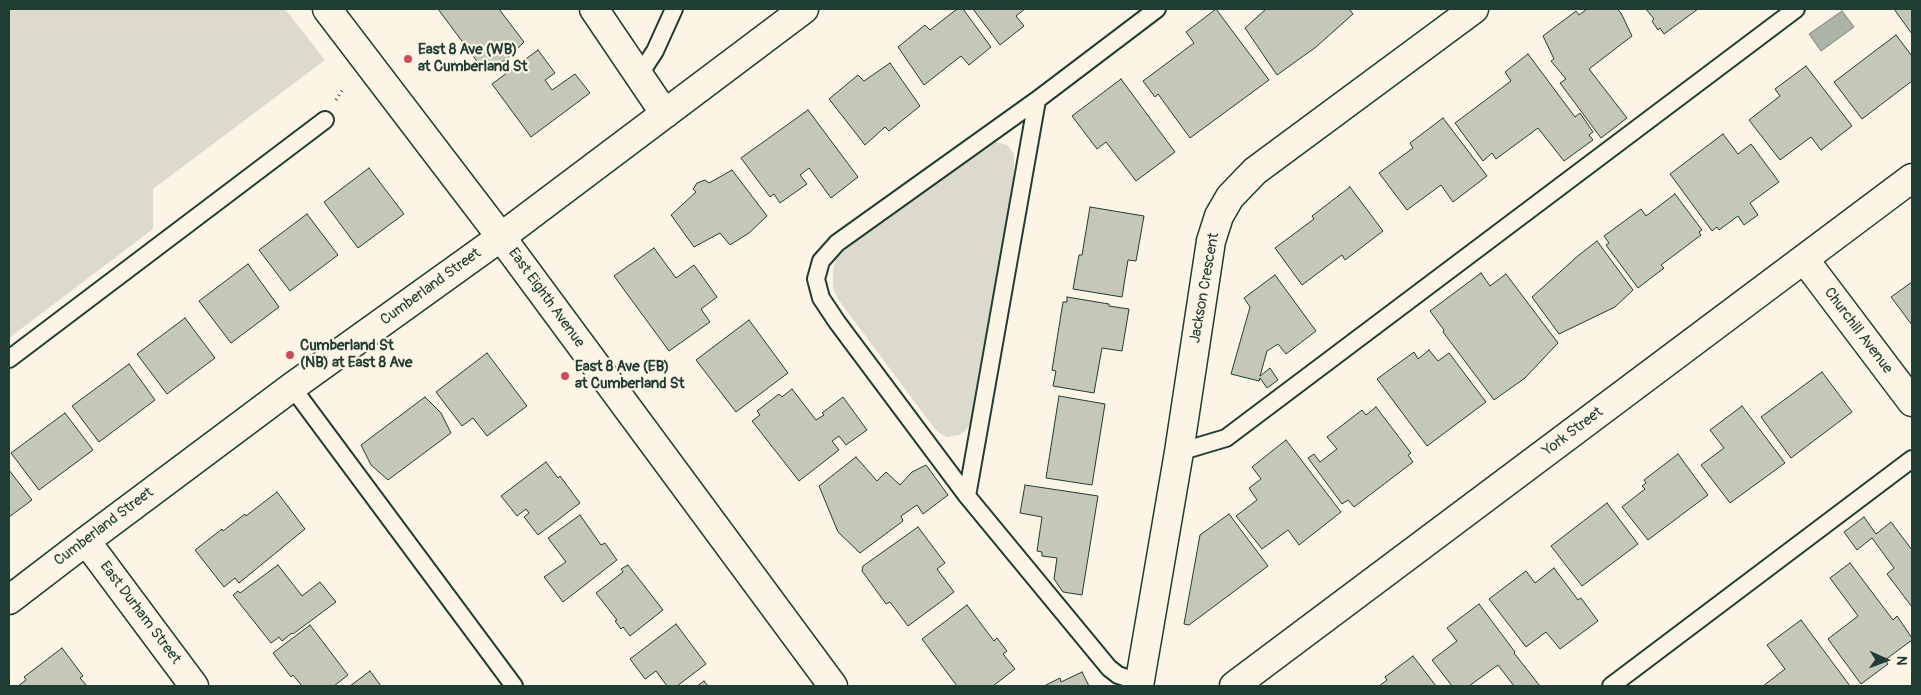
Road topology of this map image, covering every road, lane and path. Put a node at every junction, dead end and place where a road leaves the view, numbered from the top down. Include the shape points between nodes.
1 (328, 9) edge
2 (594, 9) edge
3 (674, 9) edge
4 (804, 9) edge
5 (1157, 9) edge
6 (1474, 9) edge
7 (1796, 9) edge
8 (640, 74) junction
9 (1037, 100) junction
10 (665, 114) junction
11 (325, 120) dead end
12 (1912, 178) edge
13 (501, 237) junction
14 (1804, 259) junction
15 (9, 360) edge
16 (292, 387) junction
17 (1912, 402) edge
18 (1179, 452) junction
19 (1912, 459) edge
20 (968, 496) junction
21 (86, 541) junction
22 (9, 600) edge
23 (1139, 684) edge
24 (194, 686) edge
25 (514, 686) edge
26 (833, 686) edge
27 (1234, 686) edge
28 (1611, 686) edge

1 - 13 street, East Eighth Avenue
2 - 8 street
3 - 8 lane via 655,51
4 - 10 street, Cumberland Street
5 - 9 lane
6 - 18 street, Jackson Crescent via 1255,171 1230,197 1219,216 1211,241
7 - 18 lane via 1226,438
8 - 10 street
9 - 20 lane
9 - 20 lane via 837,243 821,261 816,278 822,298 837,322
10 - 13 street, Cumberland Street
11 - 15 lane
12 - 14 street, York Street
13 - 16 street, Cumberland Street
13 - 26 street, East Eighth Avenue
14 - 17 street, Churchill Avenue
14 - 27 street, York Street
16 - 21 street, Cumberland Street
16 - 25 lane
18 - 23 street, Jackson Crescent
19 - 28 lane
20 - 23 lane via 1109,668
21 - 22 street, Cumberland Street
21 - 24 street, East Durham Street

